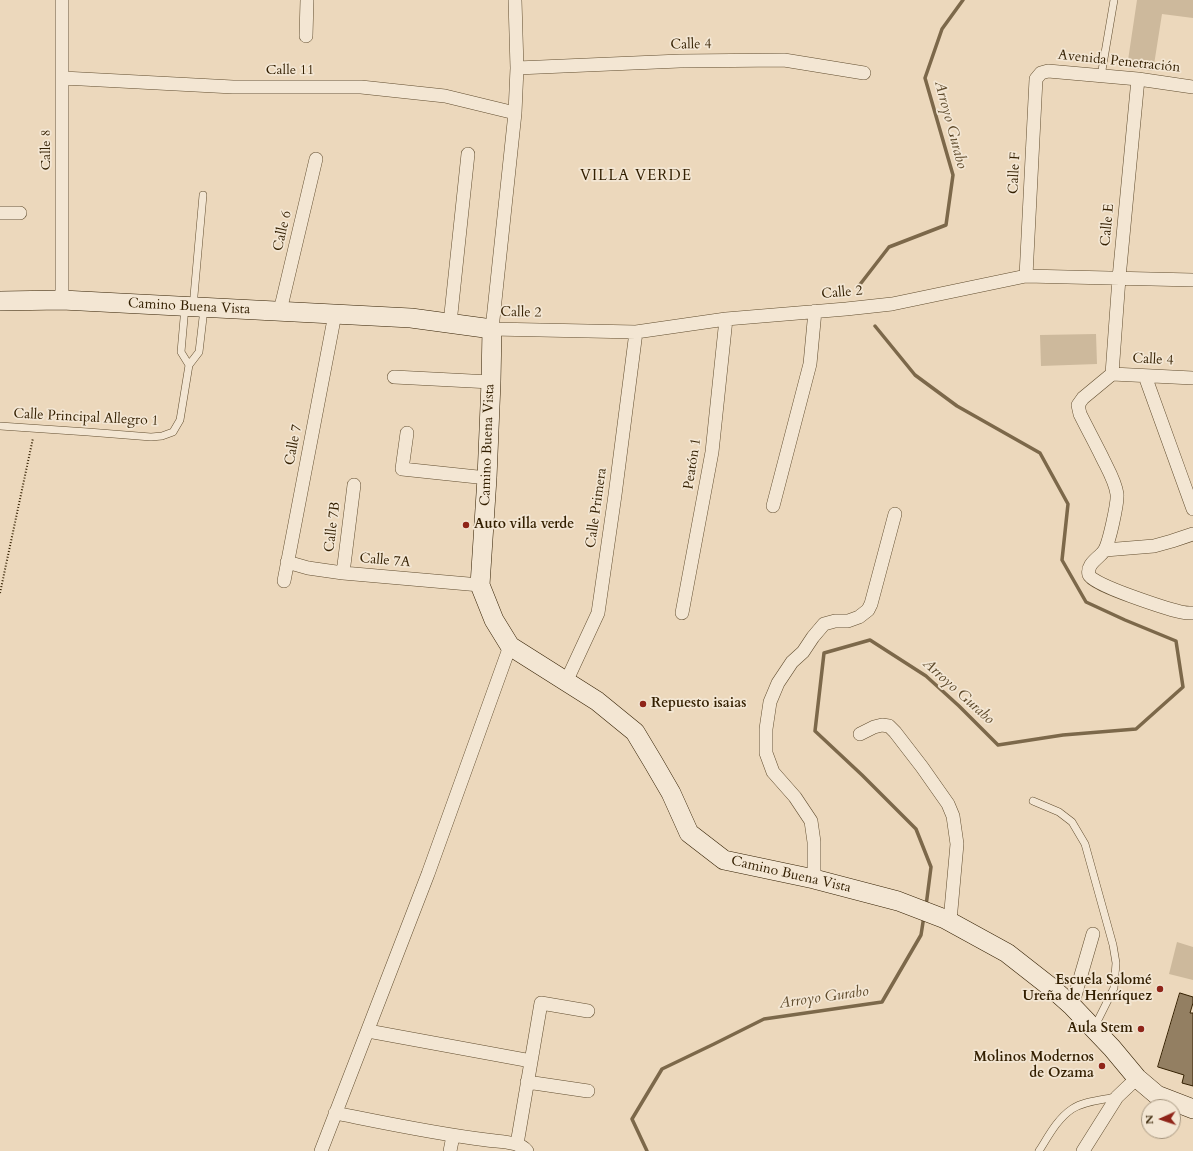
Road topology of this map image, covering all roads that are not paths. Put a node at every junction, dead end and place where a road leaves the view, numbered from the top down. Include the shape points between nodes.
1 (62, 0) edge
2 (307, 0) edge
3 (515, 0) edge
4 (1114, 0) edge
5 (306, 36) dead end
6 (518, 68) junction
7 (864, 73) dead end
8 (1041, 73) joint
9 (1101, 76) junction
10 (63, 78) junction
11 (1138, 79) junction
12 (1193, 87) edge
13 (515, 113) junction
14 (468, 154) dead end
15 (316, 158) dead end
16 (204, 195) dead end
17 (0, 213) edge
18 (20, 213) dead end
19 (1026, 276) junction
20 (1119, 278) junction
21 (1193, 280) edge
22 (62, 300) junction
23 (0, 301) edge
24 (194, 307) junction
25 (280, 311) junction
26 (815, 311) junction
27 (335, 314) junction
28 (726, 319) junction
29 (450, 323) junction
30 (492, 329) junction
31 (636, 332) junction
32 (189, 365) junction
33 (1112, 374) junction
34 (1144, 376) junction
35 (394, 377) dead end
36 (1193, 378) edge
37 (491, 382) junction
38 (0, 426) edge
39 (407, 434) dead end
40 (487, 478) junction
41 (354, 485) dead end
42 (773, 506) dead end
43 (1193, 509) edge
44 (895, 514) dead end
45 (1193, 534) edge
46 (1105, 550) junction
47 (287, 562) junction
48 (343, 573) junction
49 (284, 581) dead end
50 (480, 585) junction
51 (682, 613) dead end
52 (1193, 613) edge
53 (510, 646) junction
54 (566, 682) junction
55 (860, 734) dead end
56 (1033, 801) dead end
57 (814, 879) junction
58 (948, 920) junction
59 (1093, 934) dead end
60 (1072, 1006) junction
61 (588, 1011) dead end
62 (1094, 1028) junction
63 (368, 1031) junction
64 (531, 1061) junction
65 (1137, 1078) junction
66 (527, 1082) junction
67 (588, 1091) dead end
68 (1117, 1097) junction
69 (1193, 1109) edge
70 (335, 1113) junction
71 (454, 1136) junction
72 (522, 1148) edge
73 (321, 1151) edge
74 (450, 1151) edge
75 (1039, 1151) edge
76 (1083, 1151) edge

1 - 10 street, Calle 8
2 - 5 street
3 - 6 street
4 - 9 lane
6 - 7 street, Calle 4 via 680,61 784,60
6 - 13 street
8 - 9 street, Avenida Penetración via 1048,71
8 - 19 street, Calle F via 1036,80
9 - 11 street, Avenida Penetración
10 - 13 street, Calle 11 via 233,88 361,87 445,96
10 - 22 street, Calle 8
11 - 12 street, Avenida Penetración
11 - 20 street, Calle E
13 - 30 street
14 - 29 street
15 - 25 street, Calle 6
16 - 24 lane
17 - 18 street
19 - 20 street, Calle 2
19 - 26 street, Calle 2 via 892,304
20 - 21 street, Calle 2
20 - 33 street, Calle E
22 - 23 street, Camino Buena Vista
22 - 24 street, Camino Buena Vista
24 - 25 street, Camino Buena Vista
24 - 32 lane, Calle Principal Allegro 1 via 199,352
24 - 32 lane via 181,352
25 - 27 street, Camino Buena Vista
26 - 28 street, Calle 2
26 - 42 street via 810,364
27 - 29 street, Camino Buena Vista
27 - 47 street, Calle 7
28 - 31 street, Calle 2
28 - 51 street, Peatón 1 via 712,452
29 - 30 street, Camino Buena Vista
30 - 31 street, Calle 2
30 - 37 street, Camino Buena Vista
31 - 54 street, Calle Primera via 598,613
32 - 38 lane, Calle Principal Allegro 1 via 180,420 173,432 162,436
33 - 34 street, Calle 4
33 - 46 street via 1078,405 1112,478 1117,496
34 - 36 street, Calle 4
34 - 43 street
35 - 37 street
37 - 40 street, Camino Buena Vista
39 - 40 street via 402,469
40 - 50 street, Camino Buena Vista
41 - 48 street, Calle 7B
44 - 57 street via 868,610 859,617 824,624 792,662 778,683 770,702 766,753 773,772 795,797 811,822
45 - 46 street via 1154,546
46 - 52 street via 1088,569 1090,578 1170,609
47 - 48 street, Calle 7A
47 - 49 street, Calle 7
48 - 50 street, Calle 7A
50 - 53 street, Camino Buena Vista via 494,620
53 - 54 street, Camino Buena Vista
53 - 63 street
54 - 57 street, Camino Buena Vista via 597,701 635,732 671,793 689,833 724,860
55 - 58 street via 874,726 889,726 948,804 953,816 957,844
56 - 62 lane via 1059,812 1072,822 1085,844 1113,945 1116,963 1114,988
57 - 58 street, Camino Buena Vista via 898,901
58 - 60 street, Camino Buena Vista via 1007,953
59 - 60 street
60 - 62 street, Camino Buena Vista
61 - 64 street via 540,1003
62 - 65 street, Camino Buena Vista
63 - 64 street
63 - 70 street
64 - 66 street
65 - 68 street
65 - 69 street, Camino Buena Vista via 1157,1095
66 - 67 street
66 - 72 street
68 - 75 lane via 1084,1104 1071,1110 1060,1120
68 - 76 street
70 - 71 street
70 - 73 street
71 - 72 street
71 - 74 street

